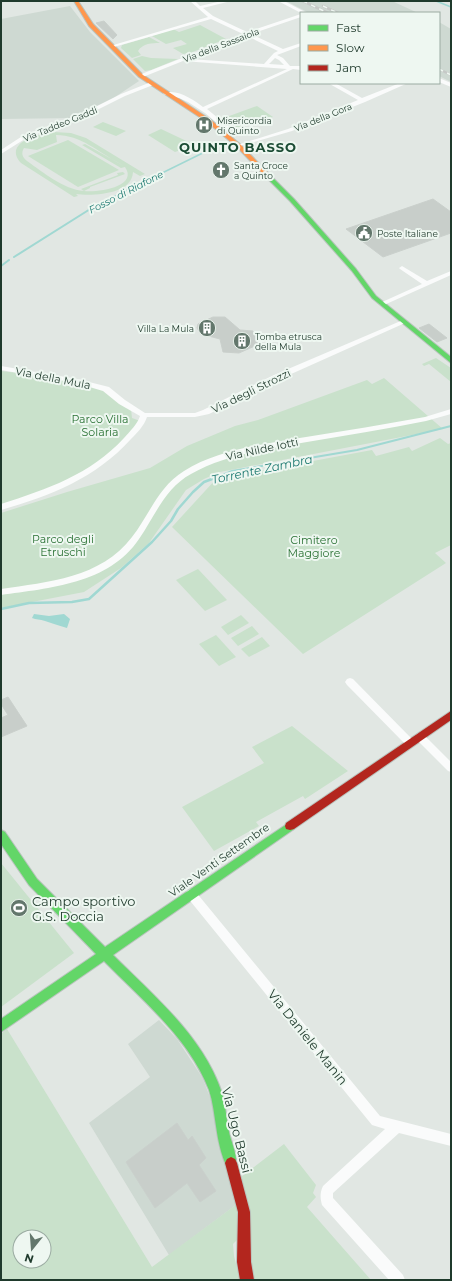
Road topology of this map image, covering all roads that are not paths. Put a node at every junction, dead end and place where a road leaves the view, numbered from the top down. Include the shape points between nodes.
1 (76, 1) edge
2 (192, 1) edge
3 (229, 1) edge
4 (280, 1) edge
5 (200, 7) junction
6 (303, 12) edge
7 (300, 15) edge
8 (211, 17) junction
9 (247, 34) junction
10 (300, 44) edge
11 (112, 46) junction
12 (282, 51) junction
13 (274, 56) junction
14 (183, 59) junction
15 (266, 64) junction
16 (289, 67) junction
17 (300, 67) edge
18 (141, 76) junction
19 (440, 80) edge
20 (333, 84) edge
21 (403, 84) edge
22 (153, 85) junction
23 (451, 85) edge
24 (166, 94) junction
25 (363, 101) junction
26 (202, 109) junction
27 (221, 131) junction
28 (239, 146) junction
29 (1, 152) edge
30 (402, 268) dead end
31 (451, 273) edge
32 (427, 284) junction
33 (382, 304) junction
34 (403, 322) junction
35 (451, 361) edge
36 (1, 368) edge
37 (451, 411) edge
38 (144, 415) junction
39 (1, 507) edge
40 (1, 592) edge
41 (350, 682) dead end
42 (451, 715) edge
43 (420, 737) junction
44 (410, 743) junction
45 (451, 768) edge
46 (1, 835) edge
47 (191, 894) junction
48 (103, 954) junction
49 (1, 1026) edge
50 (398, 1126) junction
51 (451, 1140) edge
52 (246, 1280) edge
53 (398, 1280) edge

1 - 11 main road via 89,22
2 - 5 street
3 - 5 street
4 - 6 street
5 - 8 street
7 - 9 street, Via della Sassaiola
8 - 9 street
8 - 11 street
9 - 12 street
9 - 14 street, Via della Sassaiola
10 - 12 street
11 - 18 main road
12 - 13 street
13 - 15 street
13 - 16 street via 282,59
14 - 15 street
14 - 16 street
14 - 18 street, Via della Sassaiola
15 - 16 street
16 - 17 street
16 - 26 street
18 - 22 main road
19 - 23 street
20 - 25 street
21 - 25 street, Via della Gora
22 - 24 main road
22 - 29 street, Via Taddeo Gaddi via 26,136
24 - 26 street via 175,94
24 - 27 main road
25 - 28 street, Via della Gora via 284,132
26 - 27 street via 227,128
27 - 28 main road
28 - 33 main road via 292,200
30 - 32 street
31 - 32 street
32 - 33 street
33 - 34 main road
34 - 35 main road
34 - 38 street, Via degli Strozzi via 277,377 206,412 195,415
36 - 38 street, Via della Mula via 106,389
37 - 40 street, Via Nilde Iotti via 404,423 243,451 201,465 168,487 135,539 103,569 69,581
38 - 39 street via 142,422 123,445 90,472 66,485
41 - 44 street
42 - 43 main road, Viale Venti Settembre
43 - 44 main road, Viale Venti Settembre
43 - 45 street
44 - 47 main road, Viale Venti Settembre
46 - 48 main road, Via Ugo Bassi via 33,882
47 - 48 main road, Viale Venti Settembre
47 - 50 street, Via Daniele Manin via 376,1121
48 - 49 main road, Viale Venti Settembre
48 - 52 main road, Via Ugo Bassi via 166,1016 186,1040 215,1091 244,1212
50 - 51 street, Via Daniele Manin
50 - 53 street via 327,1190 327,1200

